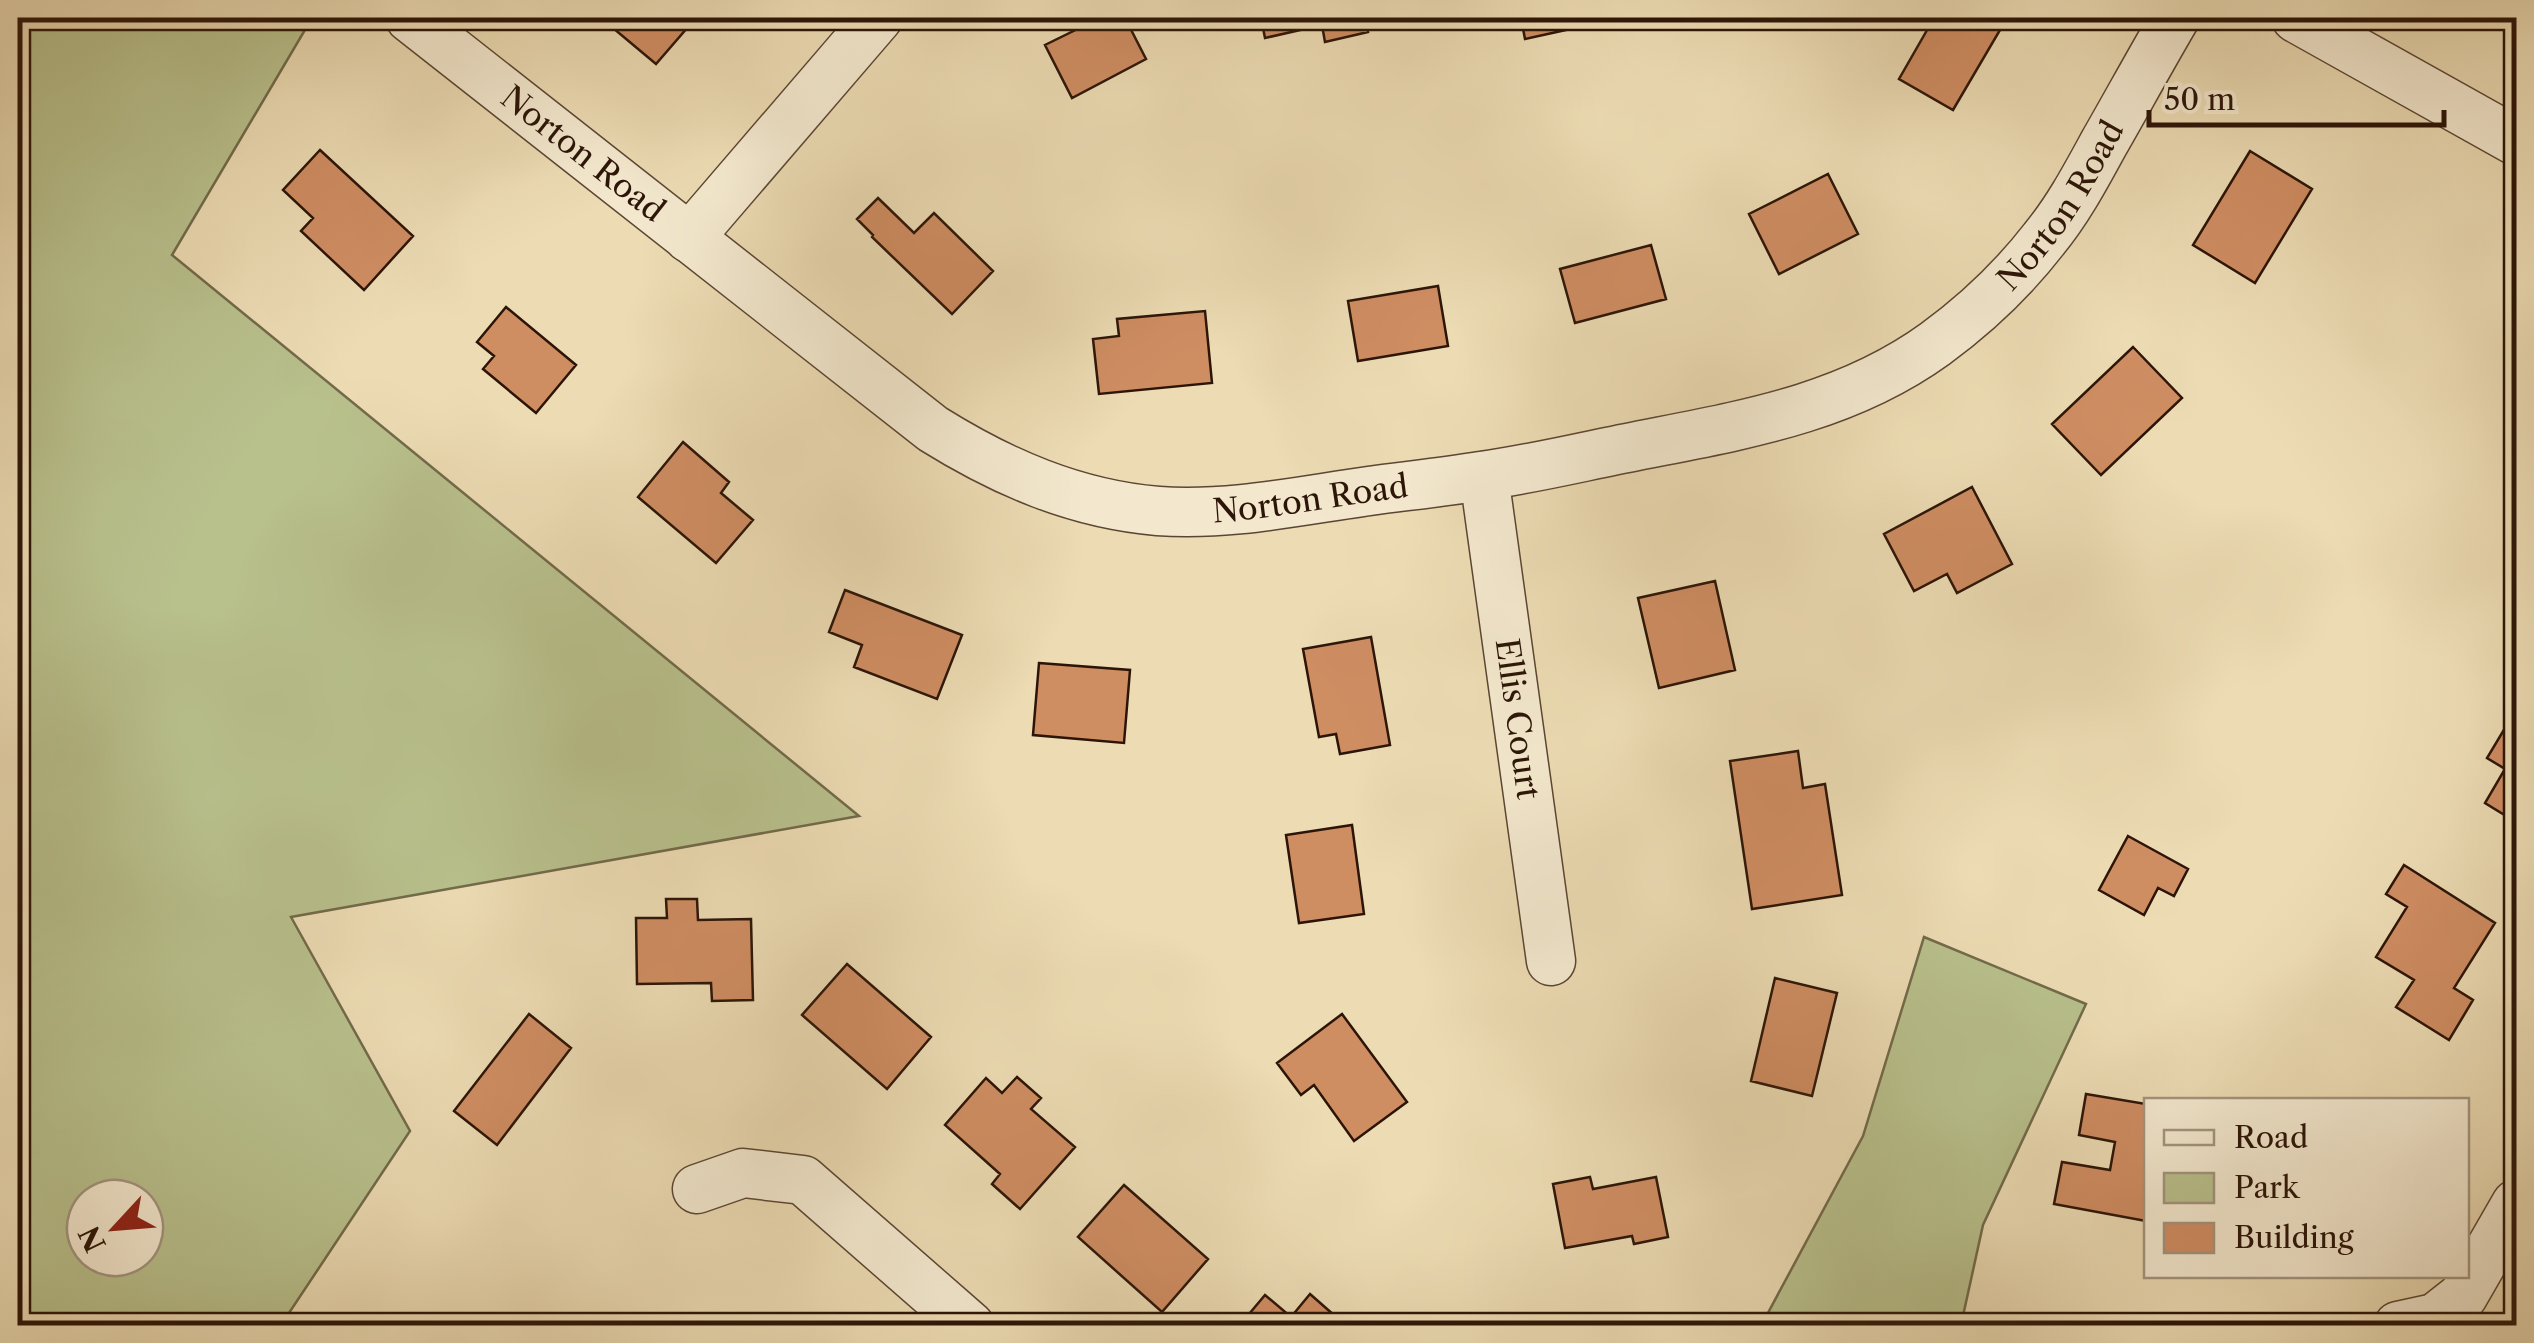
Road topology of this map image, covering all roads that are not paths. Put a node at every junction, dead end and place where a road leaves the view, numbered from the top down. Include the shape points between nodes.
1 (410, 18) edge
2 (878, 18) edge
3 (2175, 18) edge
4 (2296, 18) edge
5 (2516, 142) edge
6 (689, 238) junction
7 (1484, 476) junction
8 (1552, 960) dead end
9 (697, 1189) dead end
10 (2516, 1204) edge
11 (970, 1326) edge
12 (2398, 1326) edge

1 - 6 street, Norton Road
2 - 6 street
3 - 7 street, Norton Road via 2046,238 2000,290 1933,345 1890,373 1794,413
4 - 5 street
6 - 7 street, Norton Road via 933,429 1017,476 1062,492 1109,504 1204,512
7 - 8 street, Ellis Court
9 - 11 street via 742,1173 803,1180
10 - 12 street via 2462,1296 2434,1318

